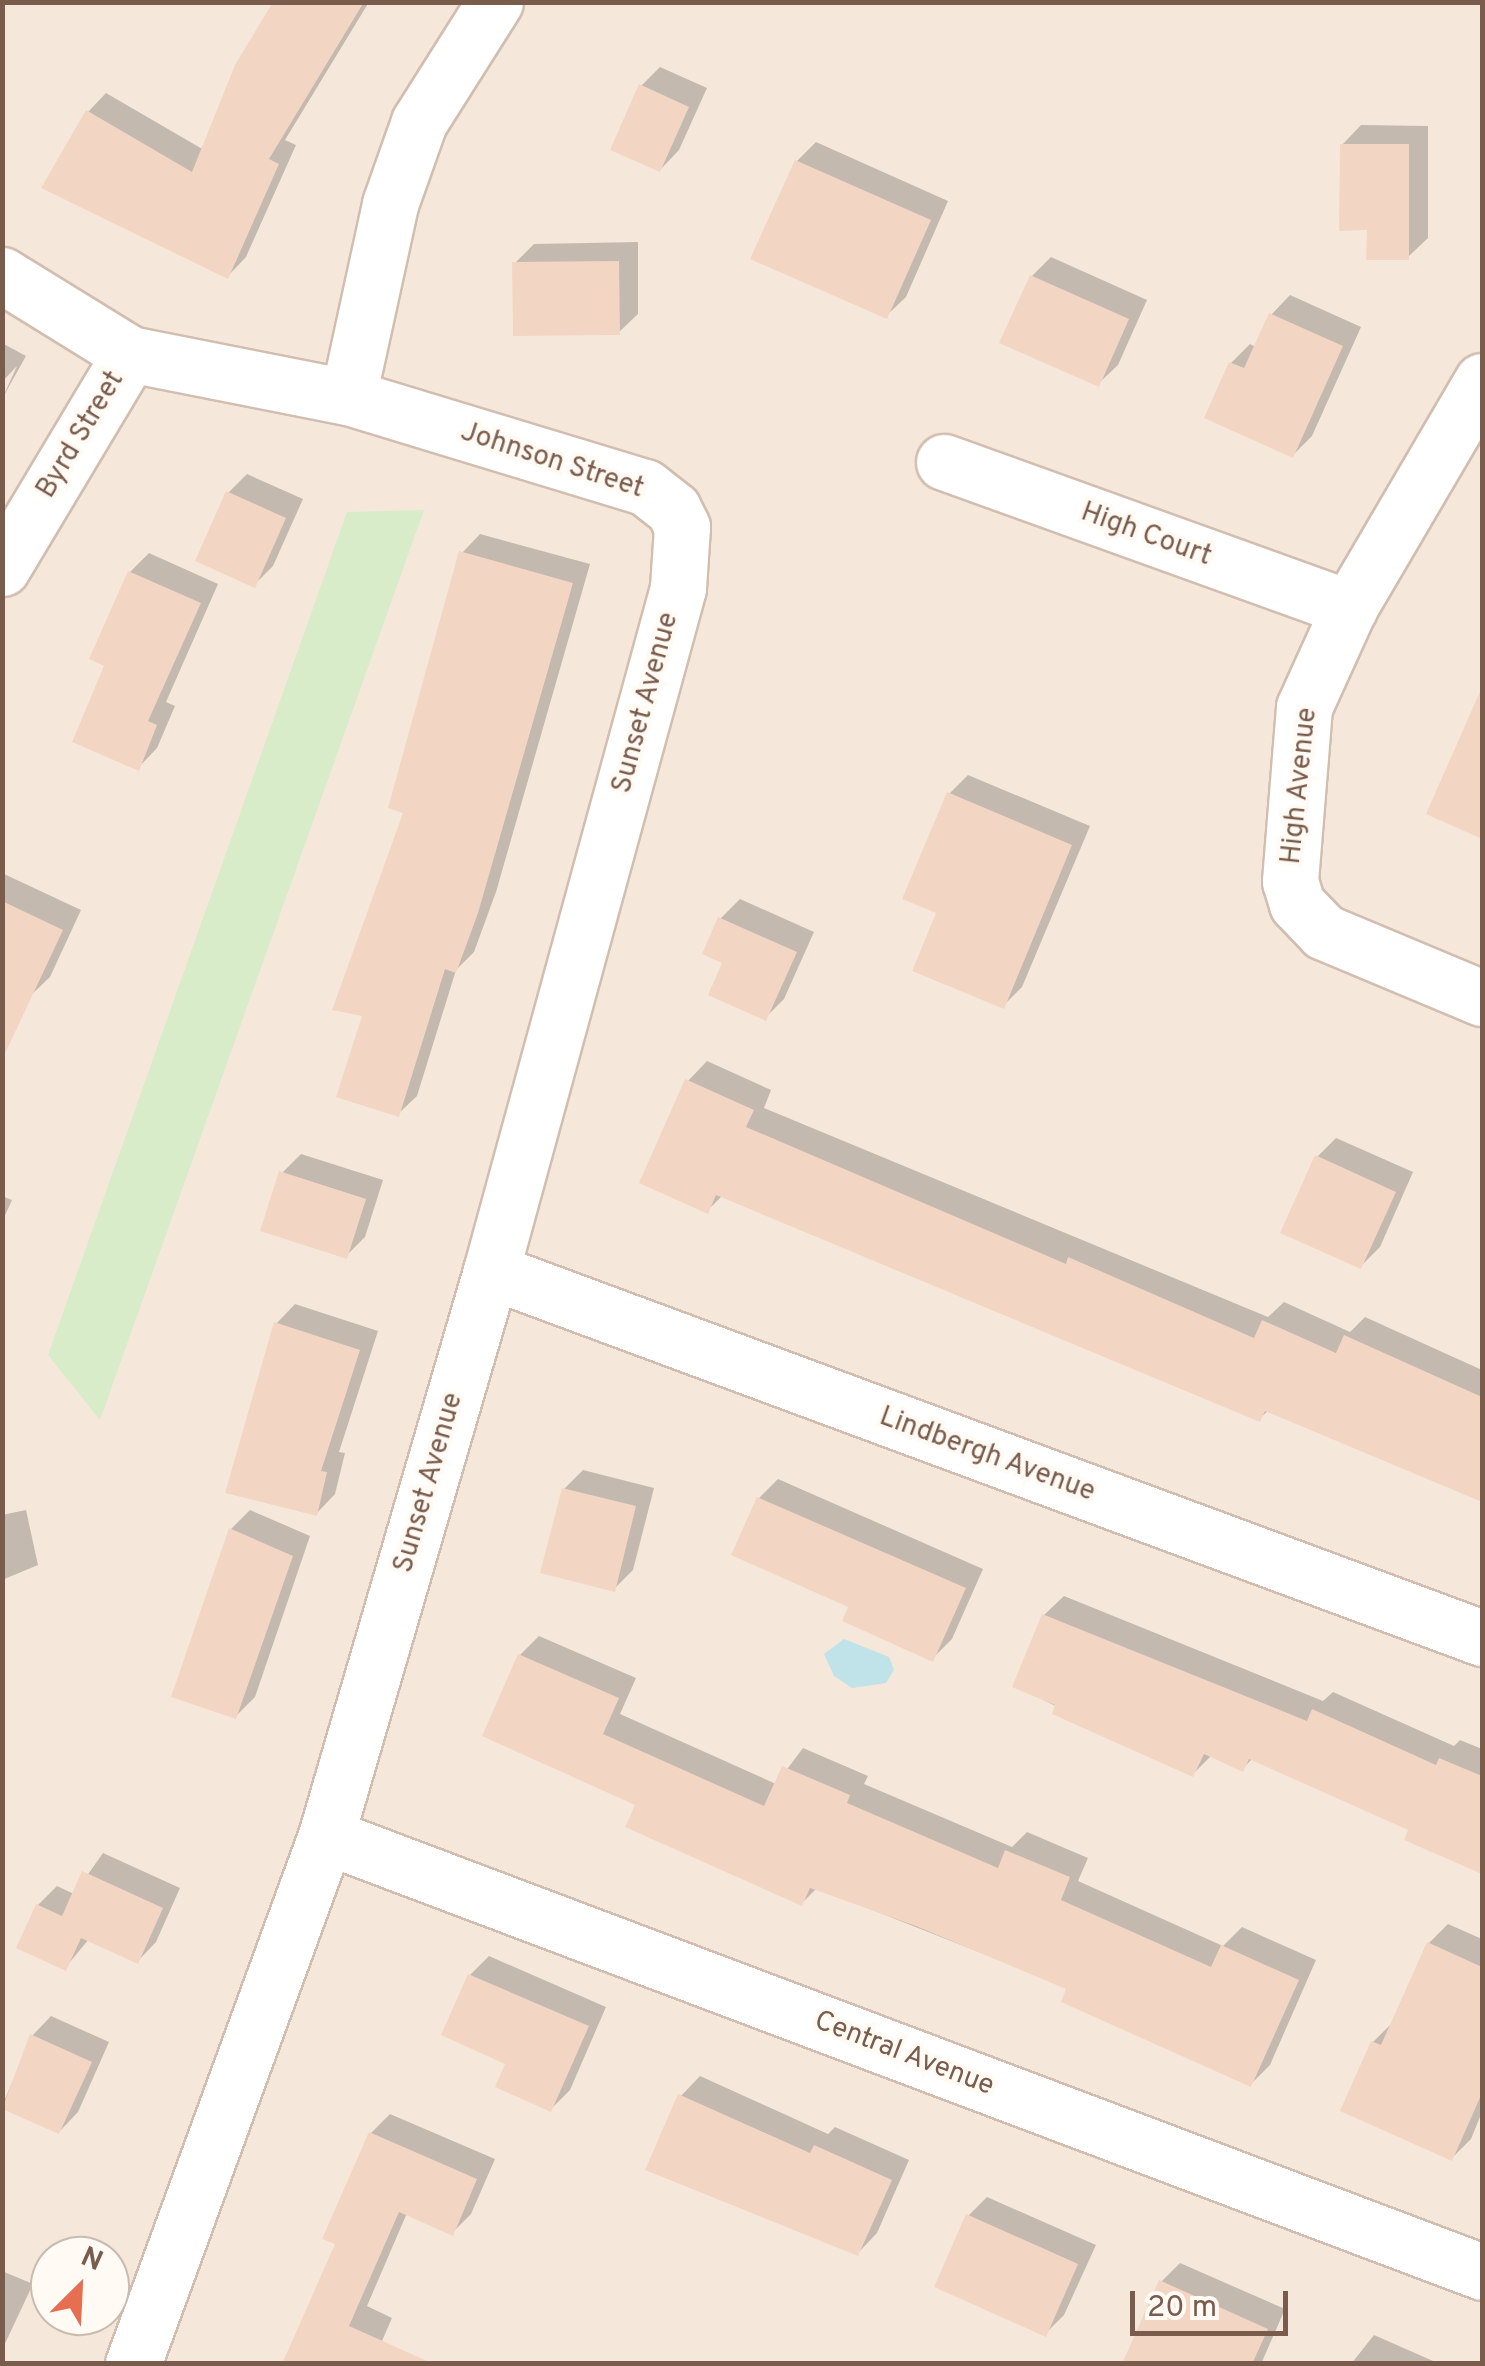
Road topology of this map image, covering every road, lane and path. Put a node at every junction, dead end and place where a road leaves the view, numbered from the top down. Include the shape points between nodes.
1 (495, 2) edge
2 (2, 274) edge
3 (130, 354) junction
4 (1482, 382) edge
5 (348, 397) junction
6 (944, 462) dead end
7 (2, 568) edge
8 (678, 588) joint
9 (1349, 608) junction
10 (1482, 998) edge
11 (491, 1271) junction
12 (1482, 1638) edge
13 (326, 1836) junction
14 (1482, 2272) edge
15 (134, 2364) edge

1 - 5 street via 419,122 390,204
2 - 3 street, Johnson Street
3 - 5 street, Johnson Street
3 - 7 street, Byrd Street
4 - 9 street, High Avenue
5 - 8 street, Johnson Street via 645,487 673,509 682,527
6 - 9 street, High Court
8 - 11 street, Sunset Avenue
9 - 10 street, High Avenue via 1304,707 1292,828 1297,904 1324,932
11 - 12 street, Lindbergh Avenue
11 - 13 street, Sunset Avenue
13 - 14 street, Central Avenue
13 - 15 street, Sunset Avenue

